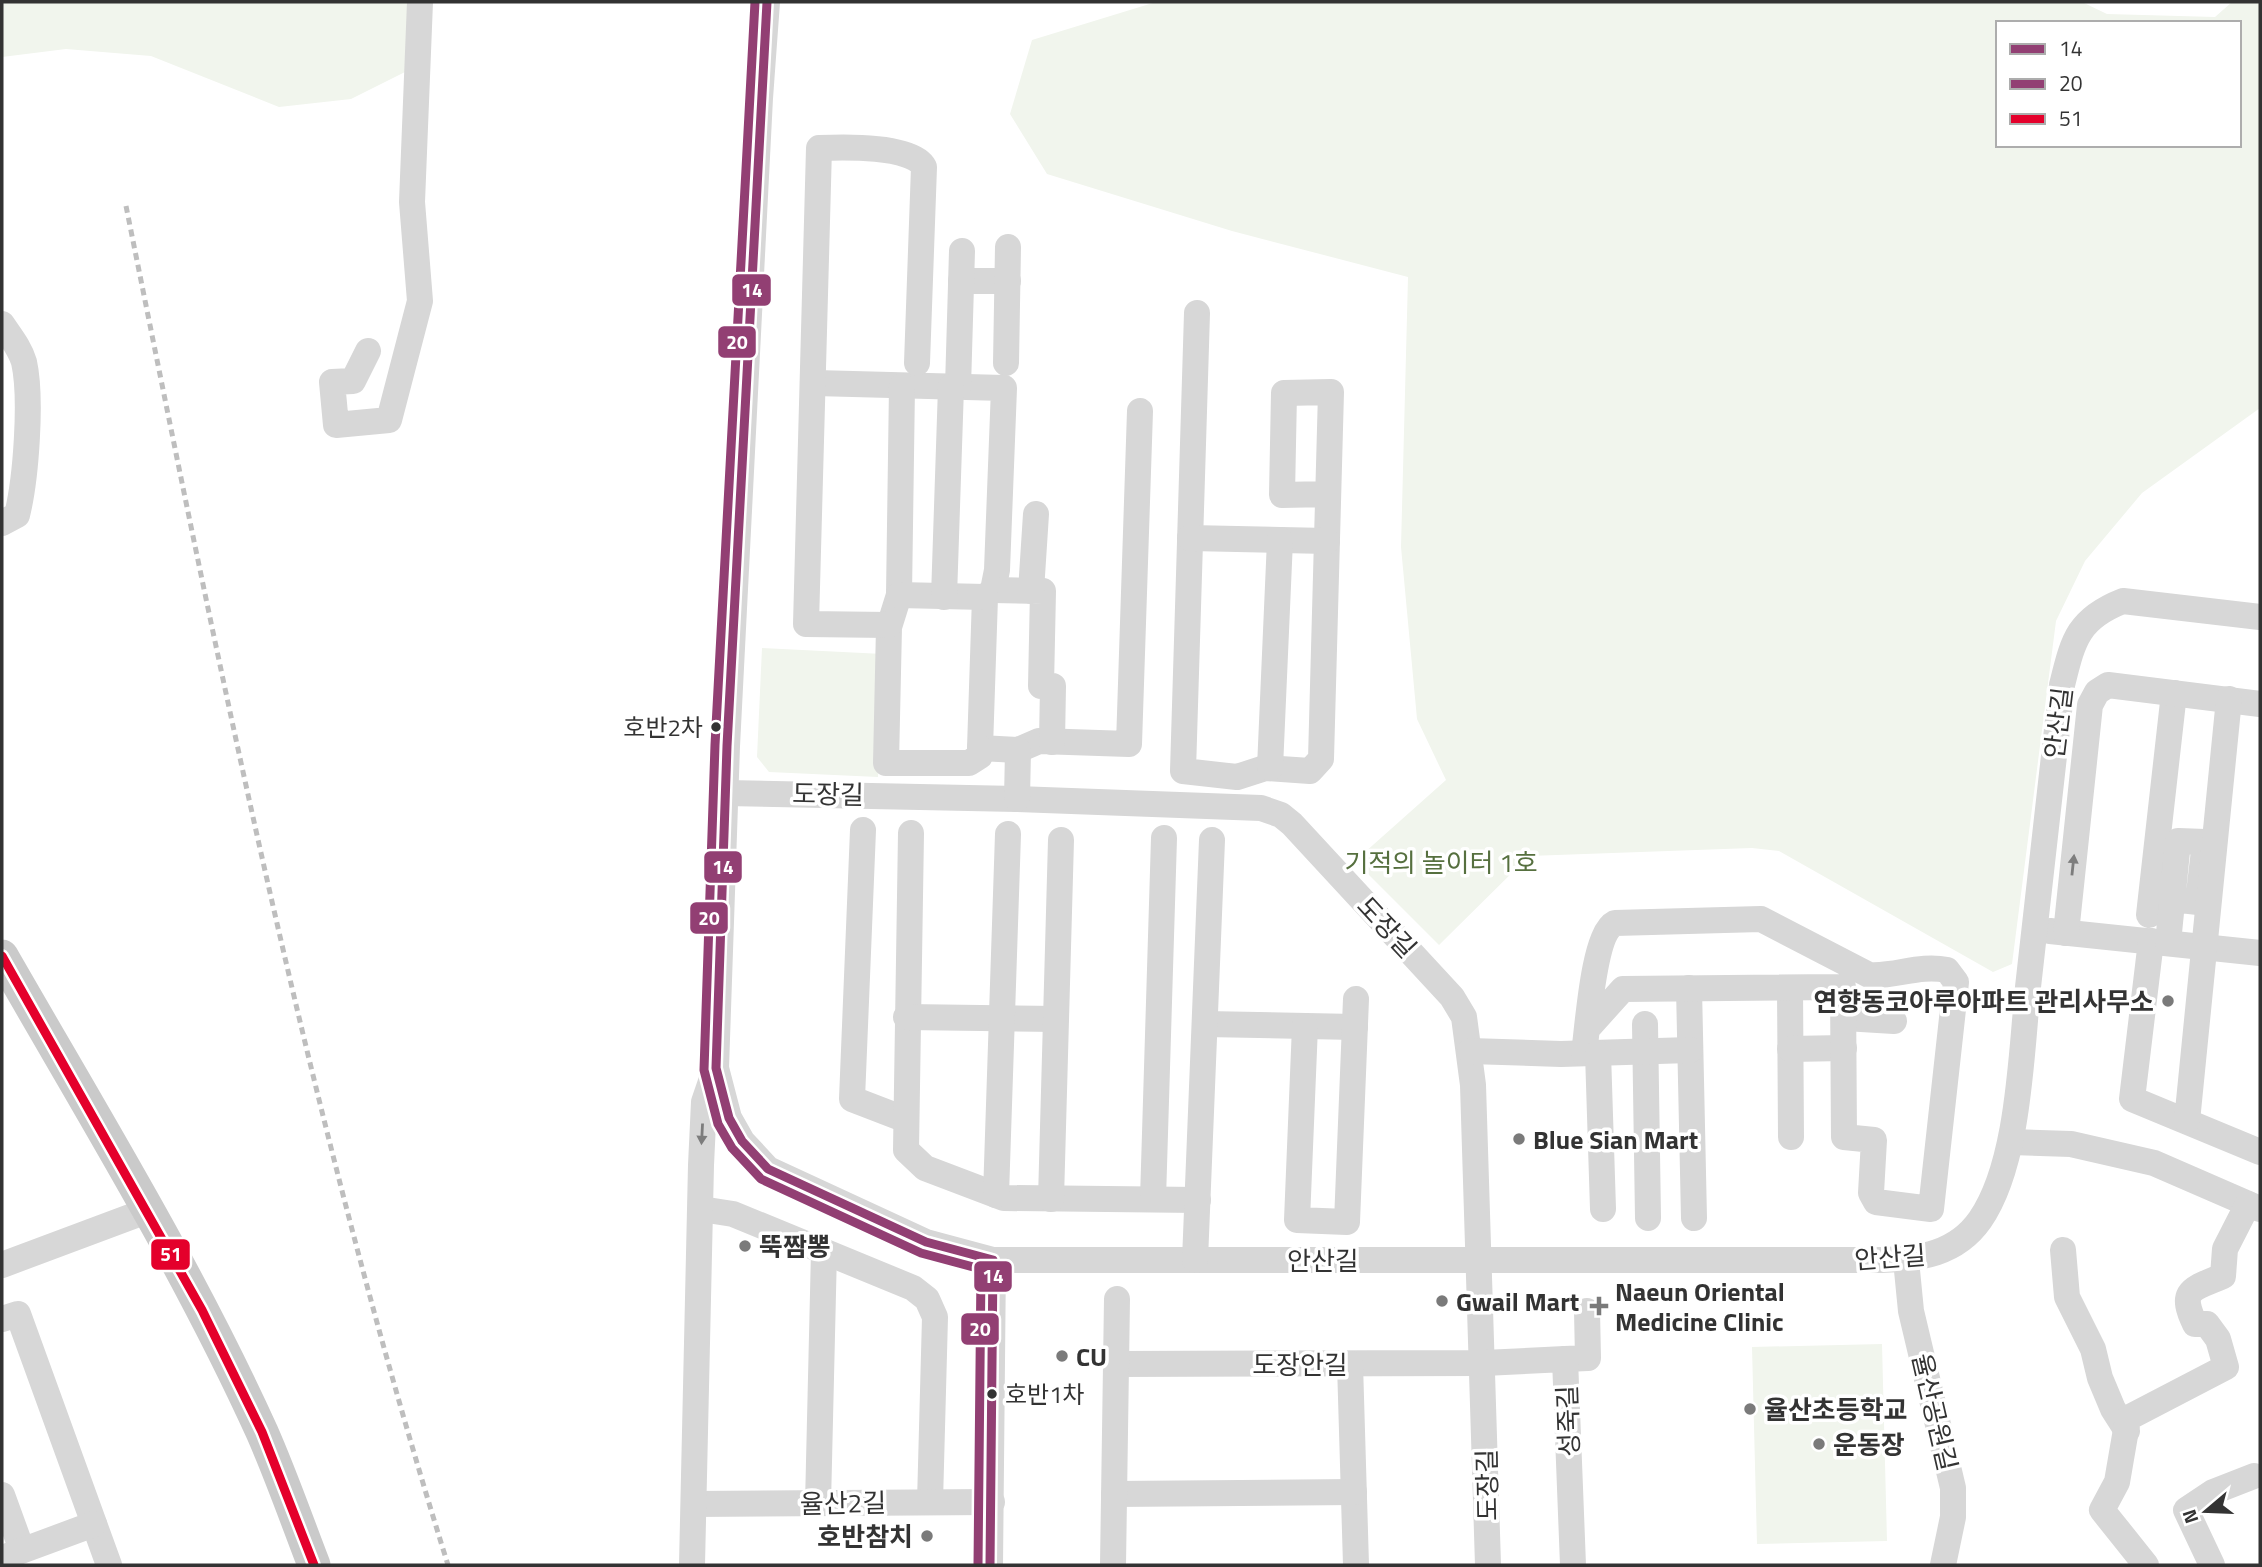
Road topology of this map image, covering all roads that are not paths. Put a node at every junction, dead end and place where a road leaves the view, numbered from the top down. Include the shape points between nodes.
1 (420, 2) edge
2 (767, 2) edge
3 (1008, 247) dead end
4 (961, 269) junction
5 (920, 274) junction
6 (1007, 281) junction
7 (1197, 313) dead end
8 (6, 340) edge
9 (368, 351) dead end
10 (916, 363) dead end
11 (1006, 363) dead end
12 (815, 383) junction
13 (902, 386) junction
14 (954, 387) junction
15 (1140, 411) dead end
16 (1328, 494) dead end
17 (1036, 514) dead end
18 (2, 523) edge
19 (1190, 538) junction
20 (1280, 540) junction
21 (1327, 541) junction
22 (1031, 591) junction
23 (989, 594) junction
24 (899, 595) junction
25 (944, 597) junction
26 (2260, 617) edge
27 (889, 625) junction
28 (2174, 693) junction
29 (2229, 699) junction
30 (2260, 704) edge
31 (1052, 742) junction
32 (980, 748) junction
33 (1018, 750) junction
34 (1282, 770) junction
35 (726, 793) junction
36 (1017, 799) junction
37 (1282, 815) junction
38 (2159, 826) junction
39 (863, 830) dead end
40 (911, 833) dead end
41 (2216, 833) junction
42 (1008, 834) dead end
43 (1164, 838) dead end
44 (1212, 840) dead end
45 (1061, 841) dead end
46 (2172, 899) dead end
47 (2149, 915) dead end
48 (2035, 929) junction
49 (2066, 933) junction
50 (2159, 942) junction
51 (2204, 947) junction
52 (2260, 953) edge
53 (2, 957) edge
54 (1689, 988) junction
55 (1790, 988) junction
56 (1356, 999) dead end
57 (1158, 1016) junction
58 (906, 1017) junction
59 (1844, 1018) junction
60 (1002, 1019) junction
61 (1056, 1020) junction
62 (1205, 1020) junction
63 (1894, 1021) dead end
64 (1645, 1024) dead end
65 (1305, 1026) junction
66 (1355, 1027) junction
67 (1590, 1045) junction
68 (1844, 1048) junction
69 (1790, 1049) junction
70 (1690, 1050) junction
71 (1471, 1051) junction
72 (1646, 1051) junction
73 (716, 1068) junction
74 (904, 1119) junction
75 (2187, 1121) junction
76 (1791, 1137) dead end
77 (2011, 1142) junction
78 (2260, 1152) edge
79 (996, 1195) junction
80 (1051, 1199) junction
81 (1153, 1199) junction
82 (1198, 1200) junction
83 (2254, 1206) edge
84 (701, 1209) junction
85 (1602, 1209) dead end
86 (149, 1210) junction
87 (1648, 1218) dead end
88 (1694, 1218) dead end
89 (2063, 1250) dead end
90 (824, 1251) junction
91 (1906, 1259) junction
92 (993, 1260) junction
93 (1195, 1260) junction
94 (1479, 1260) junction
95 (2, 1265) edge
96 (1117, 1299) dead end
97 (1587, 1311) dead end
98 (2, 1320) edge
99 (1565, 1359) junction
100 (1484, 1363) junction
101 (1116, 1364) junction
102 (1350, 1364) junction
103 (2127, 1431) junction
104 (2254, 1476) dead end
105 (1354, 1492) junction
106 (1114, 1494) junction
107 (2, 1495) edge
108 (930, 1502) junction
109 (992, 1503) junction
110 (694, 1504) junction
111 (818, 1504) junction
112 (94, 1524) junction
113 (12, 1554) edge
114 (109, 1565) edge
115 (314, 1565) edge
116 (692, 1565) edge
117 (990, 1565) edge
118 (1112, 1565) edge
119 (1356, 1565) edge
120 (1488, 1565) edge
121 (1573, 1565) edge
122 (1943, 1565) edge
123 (2146, 1565) edge
124 (2212, 1565) edge

1 - 9 street via 412,202 420,301 389,420 336,425 332,382 354,382
2 - 35 street
3 - 6 street
4 - 5 street
4 - 6 street
4 - 14 street
5 - 10 street
5 - 12 street via 921,162 893,152 819,148
6 - 11 street
7 - 19 street
8 - 18 street via 23,360 27,383 23,493 17,515
12 - 13 street
12 - 27 street via 806,624
13 - 14 street
13 - 24 street
14 - 23 street via 1004,388 997,570
14 - 25 street
15 - 31 street via 1129,744
16 - 21 street
17 - 22 street
19 - 20 street
19 - 34 street via 1183,771 1237,777
20 - 21 street
20 - 34 street
21 - 34 street via 1321,759 1310,771
22 - 23 street
22 - 31 street via 1043,591 1041,685 1053,686
23 - 25 street
23 - 32 street
24 - 25 street
24 - 27 street
26 - 48 street, 안산길 via 2123,601 2086,622 2074,639 2062,685
27 - 32 street via 886,763 969,763 980,756
28 - 29 street
28 - 38 street
49 -> 28 street via 2090,705 2108,685
29 - 30 street
29 - 41 street
31 - 33 street via 1039,741
32 - 33 street
33 - 36 street
34 - 37 street
35 - 36 street, 도장길
35 - 73 street
36 - 37 street, 도장길 via 1261,808
37 - 71 street, 도장길 via 1452,997 1464,1017
38 - 41 street
38 - 47 street
39 - 74 street via 852,1099
40 - 58 street
41 - 51 street
42 - 60 street
43 - 57 street
44 - 62 street
45 - 61 street
46 - 50 street
48 - 49 street
48 - 77 street, 안산길
49 - 50 street
50 - 51 street
50 - 75 street via 2132,1100
51 - 52 street
51 - 75 street
53 - 86 main road
54 - 55 street
54 - 67 street via 1623,989
54 - 70 street
55 - 59 street via 1843,987
55 - 69 street
56 - 66 street
57 - 62 street
57 - 81 street
58 - 60 street
58 - 74 street
59 - 63 street
59 - 68 street
60 - 61 street
60 - 79 street
61 - 80 street
62 - 65 street
62 - 82 street
64 - 72 street
65 - 66 street
65 - 66 street via 1297,1220 1347,1222
67 - 68 street via 1599,953 1605,932 1615,923 1761,919 1869,975 1921,967 1947,970 1956,982 1931,1209 1879,1204 1872,1198 1874,1140 1844,1137
67 - 71 street
67 - 72 street
67 - 85 street
68 - 69 street
69 - 76 street
70 - 72 street
70 - 88 street
71 - 94 street, 도장길
72 - 87 street
73 -> 84 street via 704,1102
73 - 92 street, 안산길 via 733,1125 768,1169 926,1242
74 - 79 street via 906,1150 925,1168
75 - 78 street
77 - 83 street via 2071,1144 2154,1163
77 - 91 street, 안산길 via 1982,1218 1968,1236 1932,1256
79 - 80 street
80 - 81 street
81 - 82 street
82 - 93 street
83 - 103 street via 2225,1249 2223,1276 2187,1295 2195,1324 2207,1324 2218,1339 2226,1367 2128,1418
84 - 90 street via 733,1214
84 - 110 street
86 - 95 street
86 - 115 main road via 263,1434
89 - 103 street via 2067,1297 2094,1349 2113,1409
90 - 108 street via 913,1288 927,1299 935,1317
90 - 111 street
91 - 94 street, 안산길
91 - 122 street, 율산공원길 via 1911,1311 1953,1488 1953,1517
92 - 93 street, 안산길
92 - 109 street
93 - 94 street, 안산길
94 - 100 street, 도장길
96 - 101 street
97 - 99 street via 1588,1358
98 - 112 street via 18,1314
99 - 100 street, 성죽길
99 - 121 street, 성죽길
100 - 102 street, 도장안길
100 - 120 street, 도장길
101 - 102 street, 도장안길
101 - 106 street
102 - 105 street
103 - 123 street via 2117,1482 2102,1510
104 - 124 street via 2213,1492 2186,1510
105 - 106 street
105 - 119 street
106 - 118 street
107 - 113 street
108 - 109 street, 율산2길
108 - 111 street, 율산2길
109 - 117 street
110 - 111 street, 율산2길
110 - 116 street
112 - 113 street
112 - 114 street

